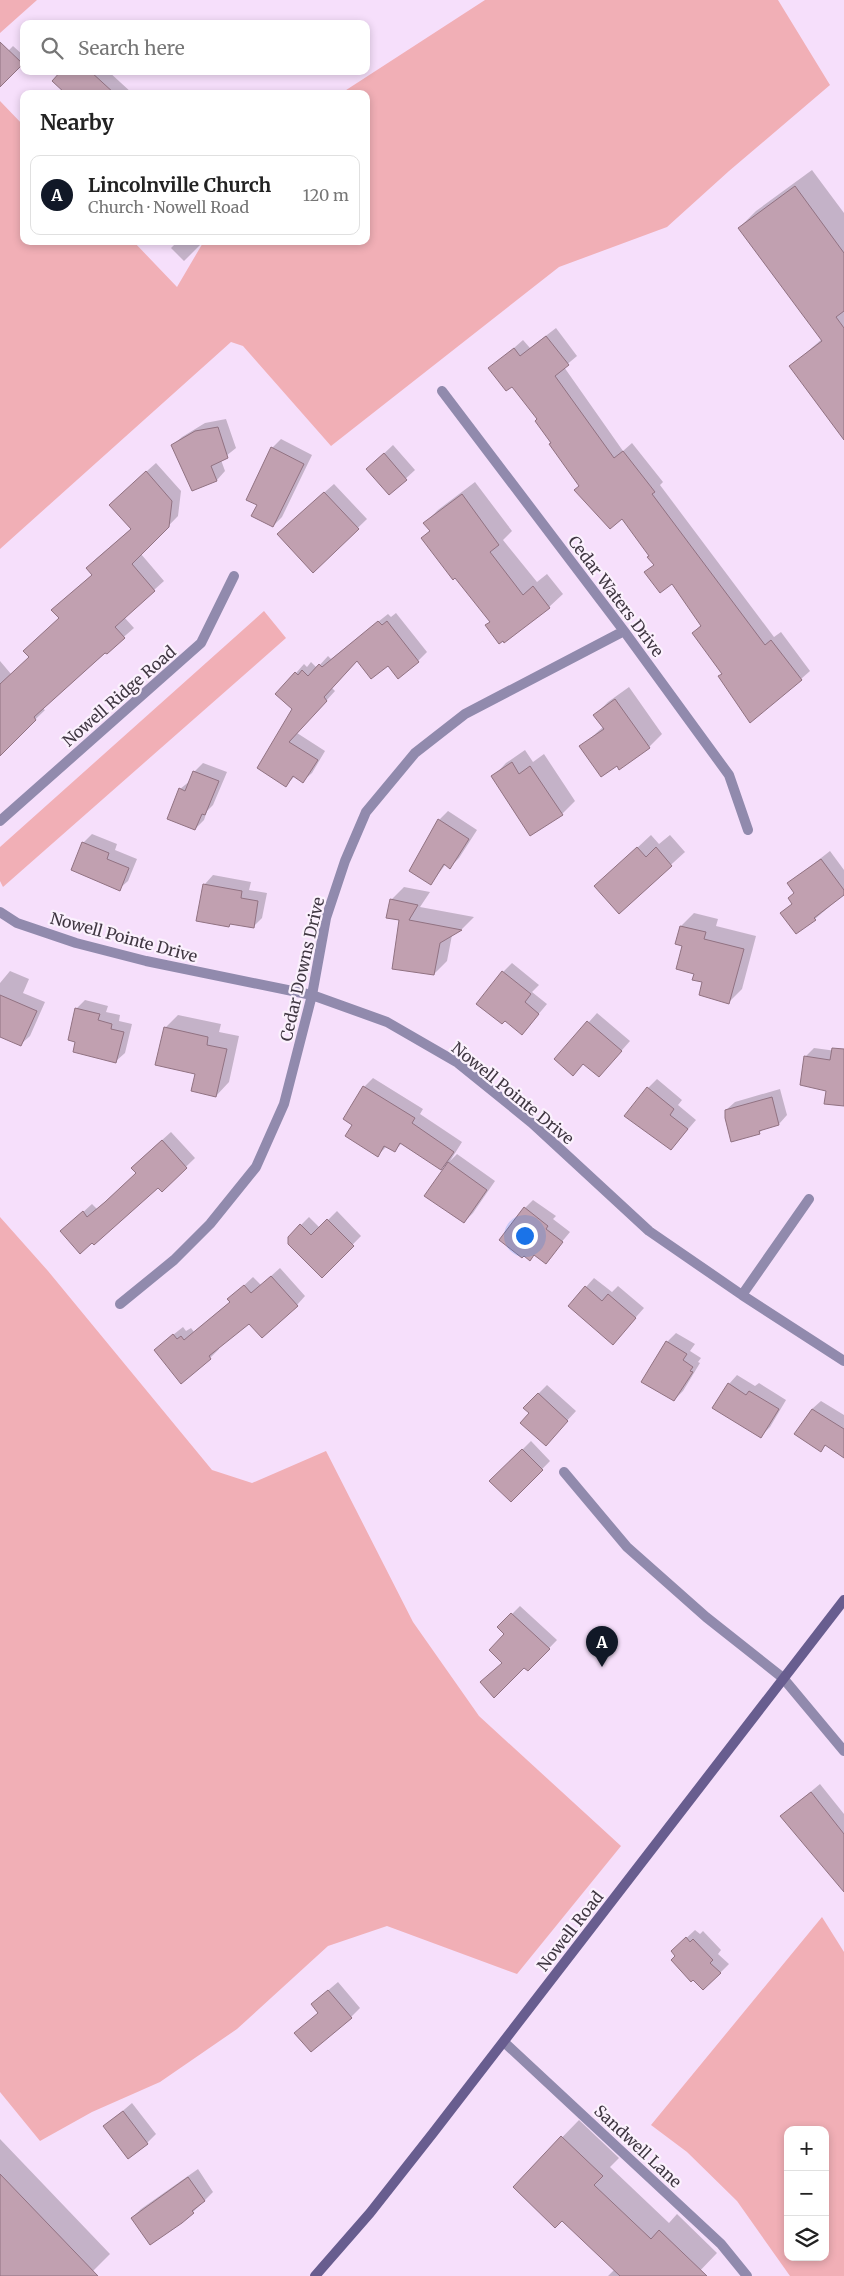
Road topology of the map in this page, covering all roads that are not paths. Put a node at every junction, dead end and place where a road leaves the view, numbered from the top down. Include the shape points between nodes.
1 (442, 391) dead end
2 (234, 576) dead end
3 (624, 631) junction
4 (0, 821) edge
5 (748, 830) dead end
6 (0, 912) edge
7 (312, 995) junction
8 (809, 1199) dead end
9 (742, 1295) junction
10 (120, 1304) dead end
11 (844, 1361) edge
12 (564, 1472) dead end
13 (844, 1600) edge
14 (783, 1678) junction
15 (844, 1751) edge
16 (504, 2042) junction
17 (315, 2276) edge
18 (747, 2276) edge

1 - 3 street, Cedar Waters Drive
2 - 4 street, Nowell Ridge Road via 201,643
3 - 5 street, Cedar Waters Drive via 729,775
3 - 7 street, Cedar Downs Drive via 465,714 415,753 366,812 326,918
6 - 7 street, Nowell Pointe Drive via 17,923 76,943 146,961
7 - 9 street, Nowell Pointe Drive via 388,1022 458,1063 532,1123 649,1231
7 - 10 street, Cedar Downs Drive via 284,1104 256,1167 210,1224
8 - 9 street
9 - 11 street, Nowell Pointe Drive
12 - 14 street via 627,1547 706,1617
13 - 14 street, Nowell Road
14 - 15 street
14 - 16 street, Nowell Road
16 - 17 street, Nowell Road via 370,2213
16 - 18 street, Sandwell Lane via 721,2244

